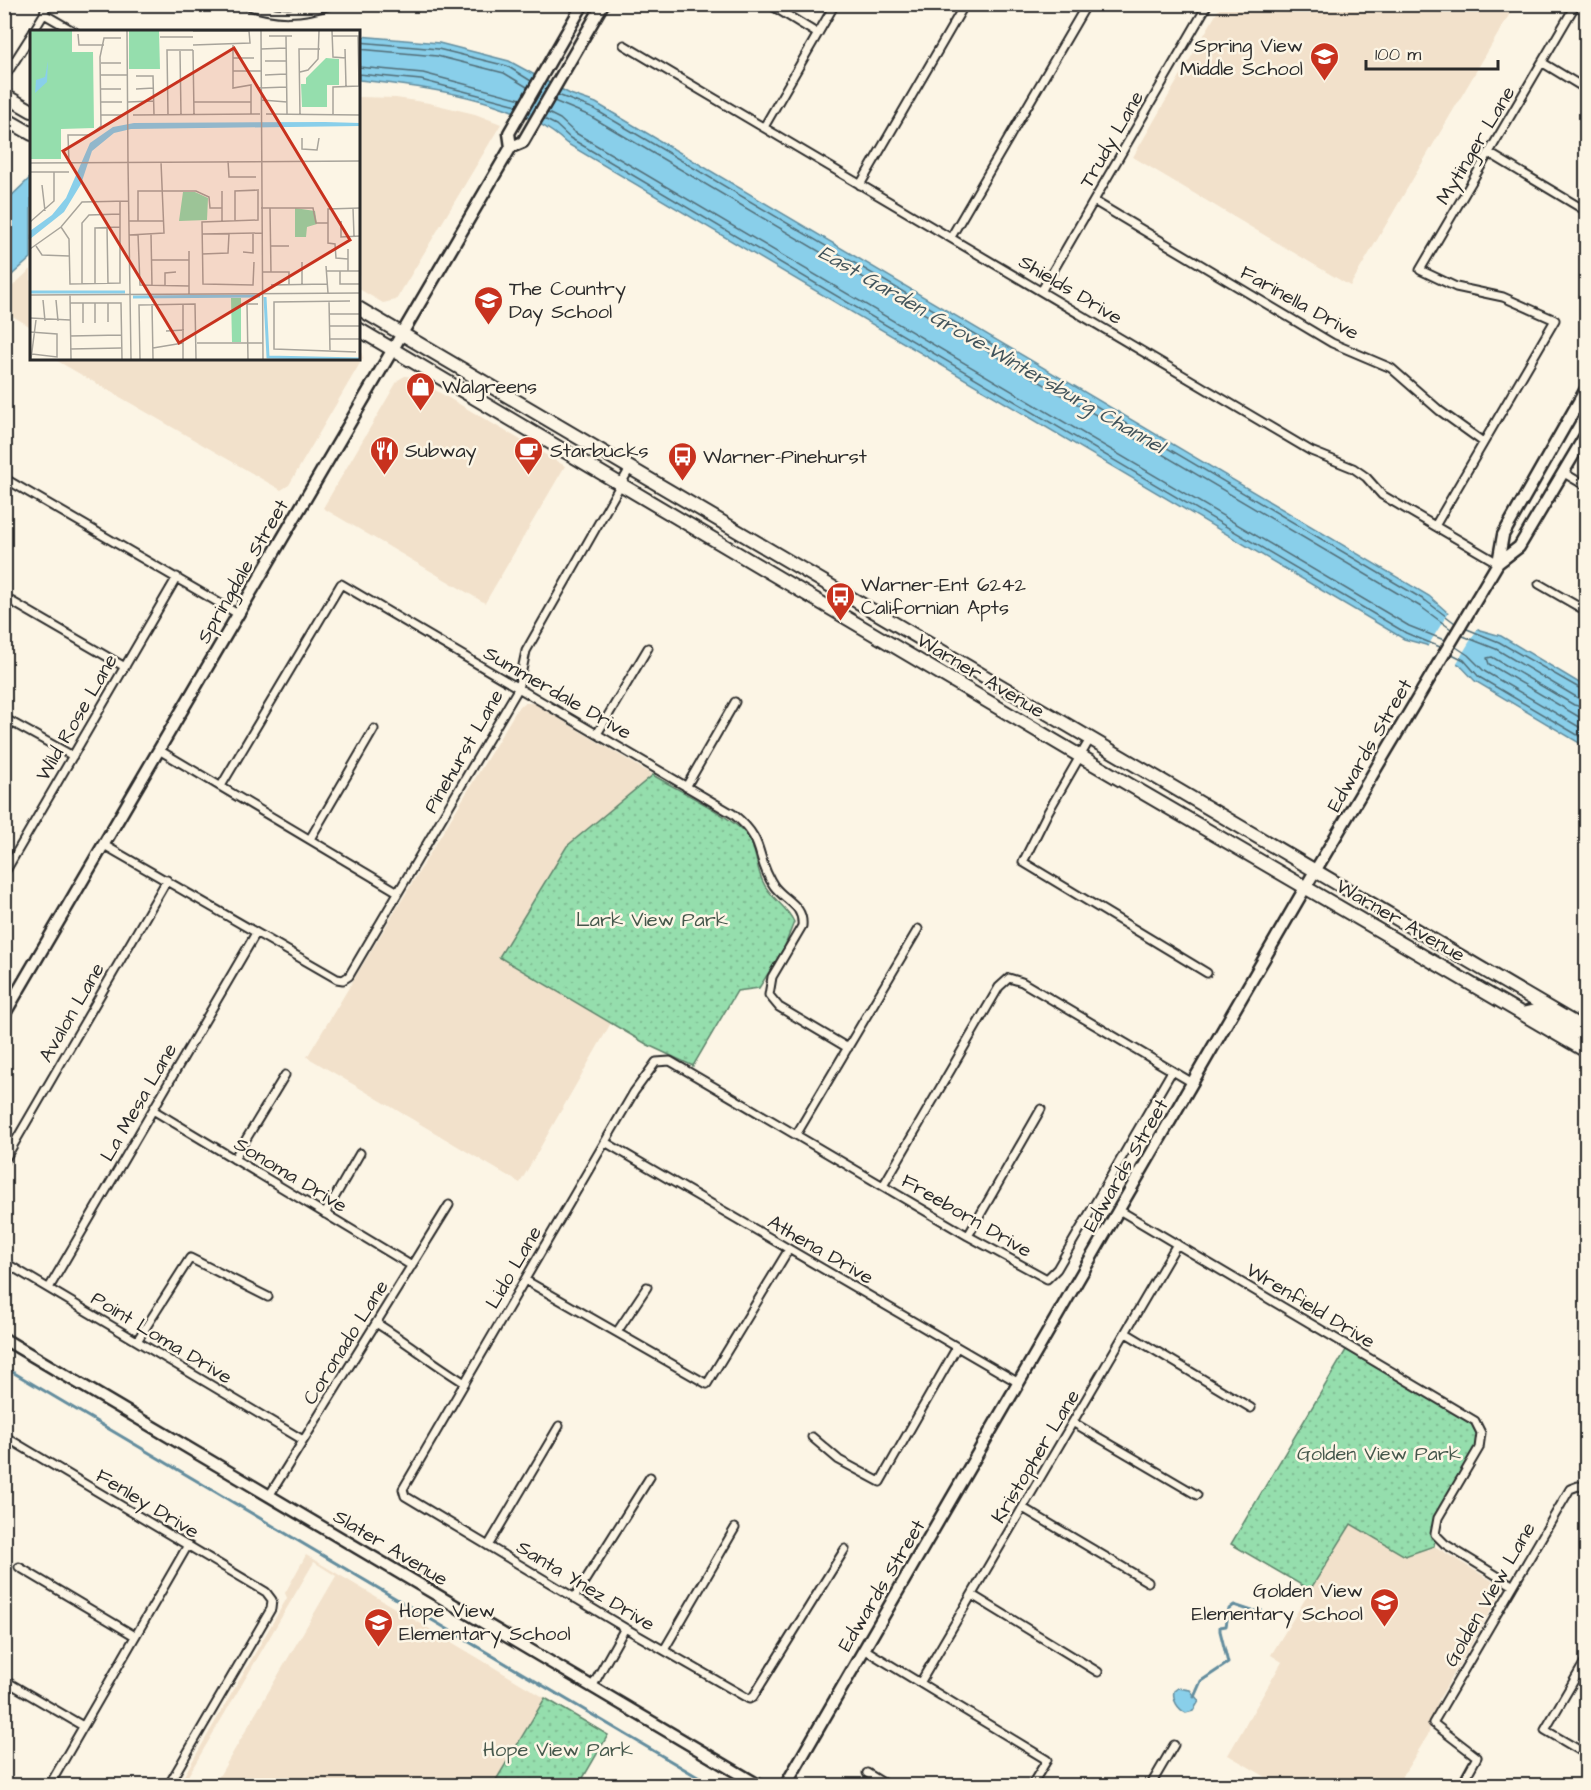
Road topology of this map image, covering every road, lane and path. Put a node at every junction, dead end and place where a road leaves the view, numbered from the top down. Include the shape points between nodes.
1 (46, 4) edge
2 (333, 4) edge
3 (583, 4) edge
4 (603, 4) edge
5 (769, 4) edge
6 (835, 4) edge
7 (965, 4) edge
8 (1087, 4) edge
9 (1208, 4) edge
10 (1576, 4) edge
11 (245, 5) edge
12 (44, 14) junction
13 (34, 30) edge
14 (72, 30) edge
15 (818, 34) junction
16 (30, 36) edge
17 (624, 45) dead end
18 (1543, 63) junction
19 (4, 78) edge
20 (1587, 89) edge
21 (4, 96) edge
22 (30, 110) edge
23 (4, 118) edge
24 (764, 127) junction
25 (30, 133) edge
26 (511, 147) junction
27 (1489, 153) junction
28 (860, 185) junction
29 (1094, 201) junction
30 (1587, 211) edge
31 (951, 237) junction
32 (1042, 290) junction
33 (360, 309) edge
34 (360, 330) edge
35 (402, 334) junction
36 (394, 349) junction
37 (1587, 389) edge
38 (494, 408) junction
39 (564, 429) junction
40 (1587, 434) edge
41 (1483, 442) junction
42 (630, 468) junction
43 (1564, 473) junction
44 (4, 478) edge
45 (621, 485) junction
46 (1587, 486) edge
47 (1435, 526) junction
48 (1498, 563) junction
49 (177, 577) junction
50 (1539, 584) dead end
51 (4, 597) edge
52 (1587, 611) edge
53 (238, 614) junction
54 (648, 648) dead end
55 (125, 667) junction
56 (518, 689) junction
57 (735, 702) dead end
58 (4, 718) edge
59 (374, 729) dead end
60 (597, 734) junction
61 (1090, 739) junction
62 (159, 750) junction
63 (73, 756) junction
64 (1080, 756) junction
65 (221, 786) junction
66 (686, 787) junction
67 (309, 839) junction
68 (104, 845) junction
69 (1315, 872) junction
70 (4, 874) edge
71 (166, 880) junction
72 (1305, 888) junction
73 (398, 892) junction
74 (918, 929) dead end
75 (256, 933) junction
76 (1208, 973) dead end
77 (1458, 976) junction
78 (1532, 998) junction
79 (1522, 1014) junction
80 (4, 1015) edge
81 (1587, 1031) edge
82 (848, 1048) junction
83 (1587, 1051) edge
84 (660, 1060) joint
85 (1172, 1071) junction
86 (285, 1075) dead end
87 (1193, 1083) junction
88 (1041, 1109) dead end
89 (153, 1110) junction
90 (796, 1135) junction
91 (605, 1142) junction
92 (360, 1153) dead end
93 (234, 1159) junction
94 (4, 1161) edge
95 (883, 1186) junction
96 (449, 1205) dead end
97 (1119, 1210) junction
98 (326, 1214) junction
99 (968, 1236) junction
100 (1177, 1244) junction
101 (789, 1249) junction
102 (4, 1262) edge
103 (412, 1266) junction
104 (525, 1280) junction
105 (647, 1287) dead end
106 (49, 1288) junction
107 (268, 1297) dead end
108 (376, 1323) junction
109 (617, 1332) junction
110 (1126, 1333) junction
111 (4, 1339) edge
112 (137, 1341) junction
113 (957, 1347) junction
114 (465, 1383) junction
115 (1019, 1383) junction
116 (1251, 1408) dead end
117 (1074, 1423) junction
118 (559, 1426) dead end
119 (4, 1436) edge
120 (812, 1437) dead end
121 (303, 1440) junction
122 (650, 1477) dead end
123 (1582, 1487) edge
124 (1197, 1495) dead end
125 (269, 1496) junction
126 (405, 1496) joint
127 (1023, 1508) junction
128 (735, 1528) dead end
129 (188, 1545) junction
130 (488, 1546) junction
131 (845, 1549) dead end
132 (19, 1567) dead end
133 (1148, 1582) dead end
134 (1512, 1585) junction
135 (972, 1595) junction
136 (574, 1598) junction
137 (625, 1629) junction
138 (135, 1636) junction
139 (864, 1649) junction
140 (664, 1650) junction
141 (1587, 1660) edge
142 (1098, 1672) dead end
143 (4, 1680) edge
144 (920, 1683) junction
145 (592, 1687) junction
146 (83, 1726) junction
147 (1174, 1745) dead end
148 (1587, 1754) edge
149 (867, 1773) dead end
150 (49, 1785) edge
151 (168, 1785) edge
152 (760, 1785) edge
153 (785, 1785) edge
154 (888, 1785) edge
155 (1031, 1785) edge
156 (1150, 1785) edge
157 (1461, 1785) edge

1 - 12 street
2 - 11 street via 306,13 278,14
3 - 26 main road, Springdale Street via 509,133
4 - 26 main road, Springdale Street via 523,142
5 - 15 street
6 - 15 street
7 - 28 street
8 - 31 street
9 - 29 street, Trudy Lane
10 - 18 street, Mytinger Lane
12 - 13 street
12 - 14 street
15 - 24 street
16 - 19 street
17 - 24 street, Shields Drive
18 - 20 street
18 - 27 street, Mytinger Lane
21 - 22 main road
23 - 25 main road
24 - 28 street, Shields Drive
26 - 35 main road, Springdale Street
27 - 30 street
27 - 41 street, Mytinger Lane via 1420,270 1456,287 1503,297 1555,320
28 - 31 street, Shields Drive
29 - 32 street, Trudy Lane
29 - 41 street, Farinella Drive via 1332,343 1391,368
31 - 32 street, Shields Drive
32 - 47 street, Shields Drive via 1311,451 1353,468 1382,495
33 - 35 main road, Warner Avenue
34 - 36 main road, Warner Avenue
35 - 36 main road, Springdale Street
35 - 39 main road, Warner Avenue
36 - 38 main road, Warner Avenue
36 - 53 main road, Springdale Street
37 - 48 main road, Edwards Street via 1503,535
38 - 39 main road via 502,401 542,424
38 - 45 main road, Warner Avenue
39 - 42 main road, Warner Avenue
40 - 43 main road, Edwards Street
41 - 47 street
42 - 45 street, Pinehurst Lane
42 - 61 main road, Warner Avenue
43 - 46 street
43 - 48 main road, Edwards Street via 1519,547
44 - 49 street
45 - 56 street, Pinehurst Lane via 526,651
45 - 64 main road, Warner Avenue
47 - 48 street, Shields Drive
48 - 69 main road, Edwards Street
49 - 53 street
49 - 55 street, Wild Rose Lane
50 - 52 street
51 - 55 street
53 - 62 main road, Springdale Street
54 - 60 street
55 - 63 street, Wild Rose Lane
56 - 60 street, Summerdale Drive
56 - 65 street, Summerdale Drive via 341,584
56 - 73 street, Pinehurst Lane
57 - 66 street
58 - 63 street
59 - 67 street
60 - 66 street, Summerdale Drive
61 - 64 street
61 - 69 main road, Warner Avenue
62 - 65 street
62 - 68 main road, Springdale Street
63 - 70 street, Wild Rose Lane
64 - 72 main road, Warner Avenue
64 - 76 street via 1023,862
65 - 67 street
66 - 82 street, Summerdale Drive via 733,814 754,834 774,886 800,909 802,926 772,977 769,994 779,1007
67 - 73 street
68 - 71 street
68 - 80 main road, Springdale Street
69 - 72 main road, Edwards Street
69 - 78 main road, Warner Avenue
71 - 75 street
71 - 94 street, Avalon Lane
72 - 77 main road, Warner Avenue
72 - 87 main road, Edwards Street
73 - 75 street, Pinehurst Lane via 343,980
74 - 82 street
75 - 89 street, La Mesa Lane
77 - 78 main road via 1483,981 1514,999
77 - 79 main road, Warner Avenue
78 - 81 main road, Warner Avenue
79 - 81 main road via 1535,1011 1573,1033
79 - 83 main road, Warner Avenue
82 - 90 street
84 - 90 street, Freeborn Drive via 670,1061
84 - 91 street, Lido Lane via 648,1069
85 - 87 street
85 - 95 street via 1009,978 999,987
85 - 99 street, Freeborn Drive via 1053,1275 1042,1278
86 - 93 street
87 - 97 main road, Edwards Street
88 - 99 street
89 - 93 street, Sonoma Drive
89 - 106 street, La Mesa Lane
90 - 95 street, Freeborn Drive
91 - 101 street, Athena Drive
91 - 104 street, Lido Lane
92 - 98 street
93 - 98 street, Sonoma Drive
95 - 99 street, Freeborn Drive
96 - 103 street, Coronado Lane
97 - 100 street, Wrenfield Drive
97 - 115 main road, Edwards Street
98 - 103 street, Sonoma Drive
100 - 110 street, Kristopher Lane
100 - 134 street, Wrenfield Drive via 1474,1421 1481,1433 1479,1448 1438,1518 1435,1534
101 - 109 street via 707,1384
101 - 113 street, Athena Drive
102 - 106 street, Point Loma Drive
103 - 108 street, Coronado Lane
104 - 109 street
104 - 114 street, Lido Lane
105 - 109 street
106 - 112 street, Point Loma Drive
107 - 112 street via 190,1258
108 - 114 street
108 - 121 street, Coronado Lane
110 - 116 street
110 - 117 street, Kristopher Lane
111 - 125 main road, Slater Avenue
112 - 121 street, Point Loma Drive
113 - 115 street, Athena Drive
113 - 120 street via 880,1482 839,1460
114 - 126 street, Lido Lane via 404,1484
115 - 139 main road, Edwards Street
117 - 124 street
117 - 127 street, Kristopher Lane
118 - 130 street
119 - 129 street, Fenley Drive
121 - 125 street, Coronado Lane
122 - 136 street
123 - 134 street, Golden View Lane via 1570,1489
125 - 145 main road, Slater Avenue
126 - 130 street, Santa Ynez Drive
127 - 133 street
127 - 135 street, Kristopher Lane
128 - 140 street
129 - 138 street
129 - 151 street, Fenley Drive via 266,1592 272,1600 271,1609
130 - 136 street, Santa Ynez Drive
131 - 140 street, Santa Ynez Drive via 751,1699
132 - 138 street
134 - 157 street, Golden View Lane via 1433,1723 1477,1757
135 - 142 street
135 - 144 street, Kristopher Lane
136 - 137 street, Santa Ynez Drive
137 - 140 street, Santa Ynez Drive
137 - 145 street
138 - 146 street
139 - 144 street
139 - 153 main road, Edwards Street
141 - 148 street via 1545,1730
143 - 146 street
144 - 155 street via 1047,1760
145 - 152 main road, Slater Avenue
146 - 150 street
147 - 156 street
149 - 154 street

